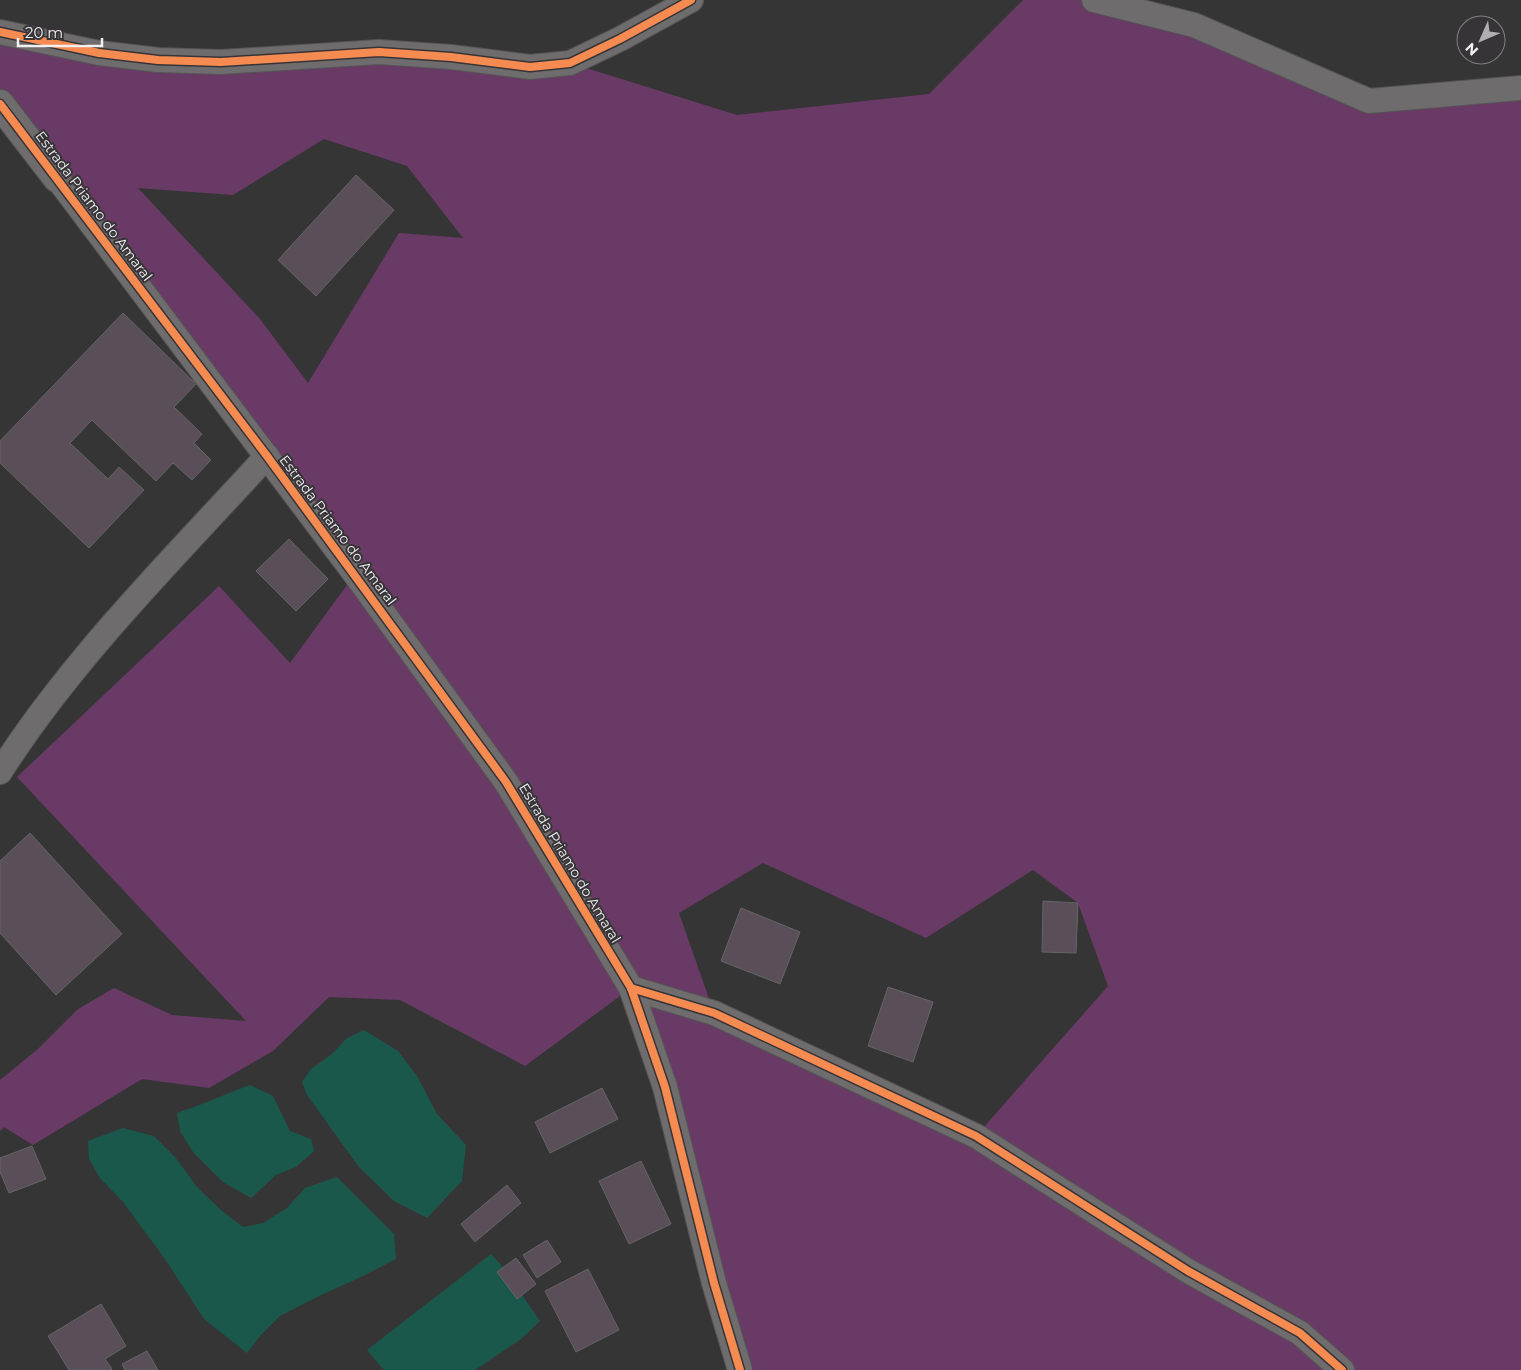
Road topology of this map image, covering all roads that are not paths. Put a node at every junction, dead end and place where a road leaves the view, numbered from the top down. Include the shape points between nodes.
1 (690, 0) edge
2 (1094, 0) edge
3 (0, 32) edge
4 (1521, 88) edge
5 (0, 104) edge
6 (57, 178) joint
7 (267, 456) junction
8 (0, 772) edge
9 (631, 988) junction
10 (740, 1370) edge
11 (1342, 1370) edge

1 - 3 street via 570,63 530,67 379,52 221,62 158,60 99,53
2 - 4 street via 1194,25 1369,101
5 - 6 street, Estrada Priamo do Amaral
6 - 7 street, Estrada Priamo do Amaral
7 - 8 street via 108,631 25,733
7 - 9 street, Estrada Priamo do Amaral via 506,782
9 - 10 street, Estrada Priamo do Amaral via 665,1087 714,1283
9 - 11 street via 714,1013 976,1136 1188,1271 1300,1333

